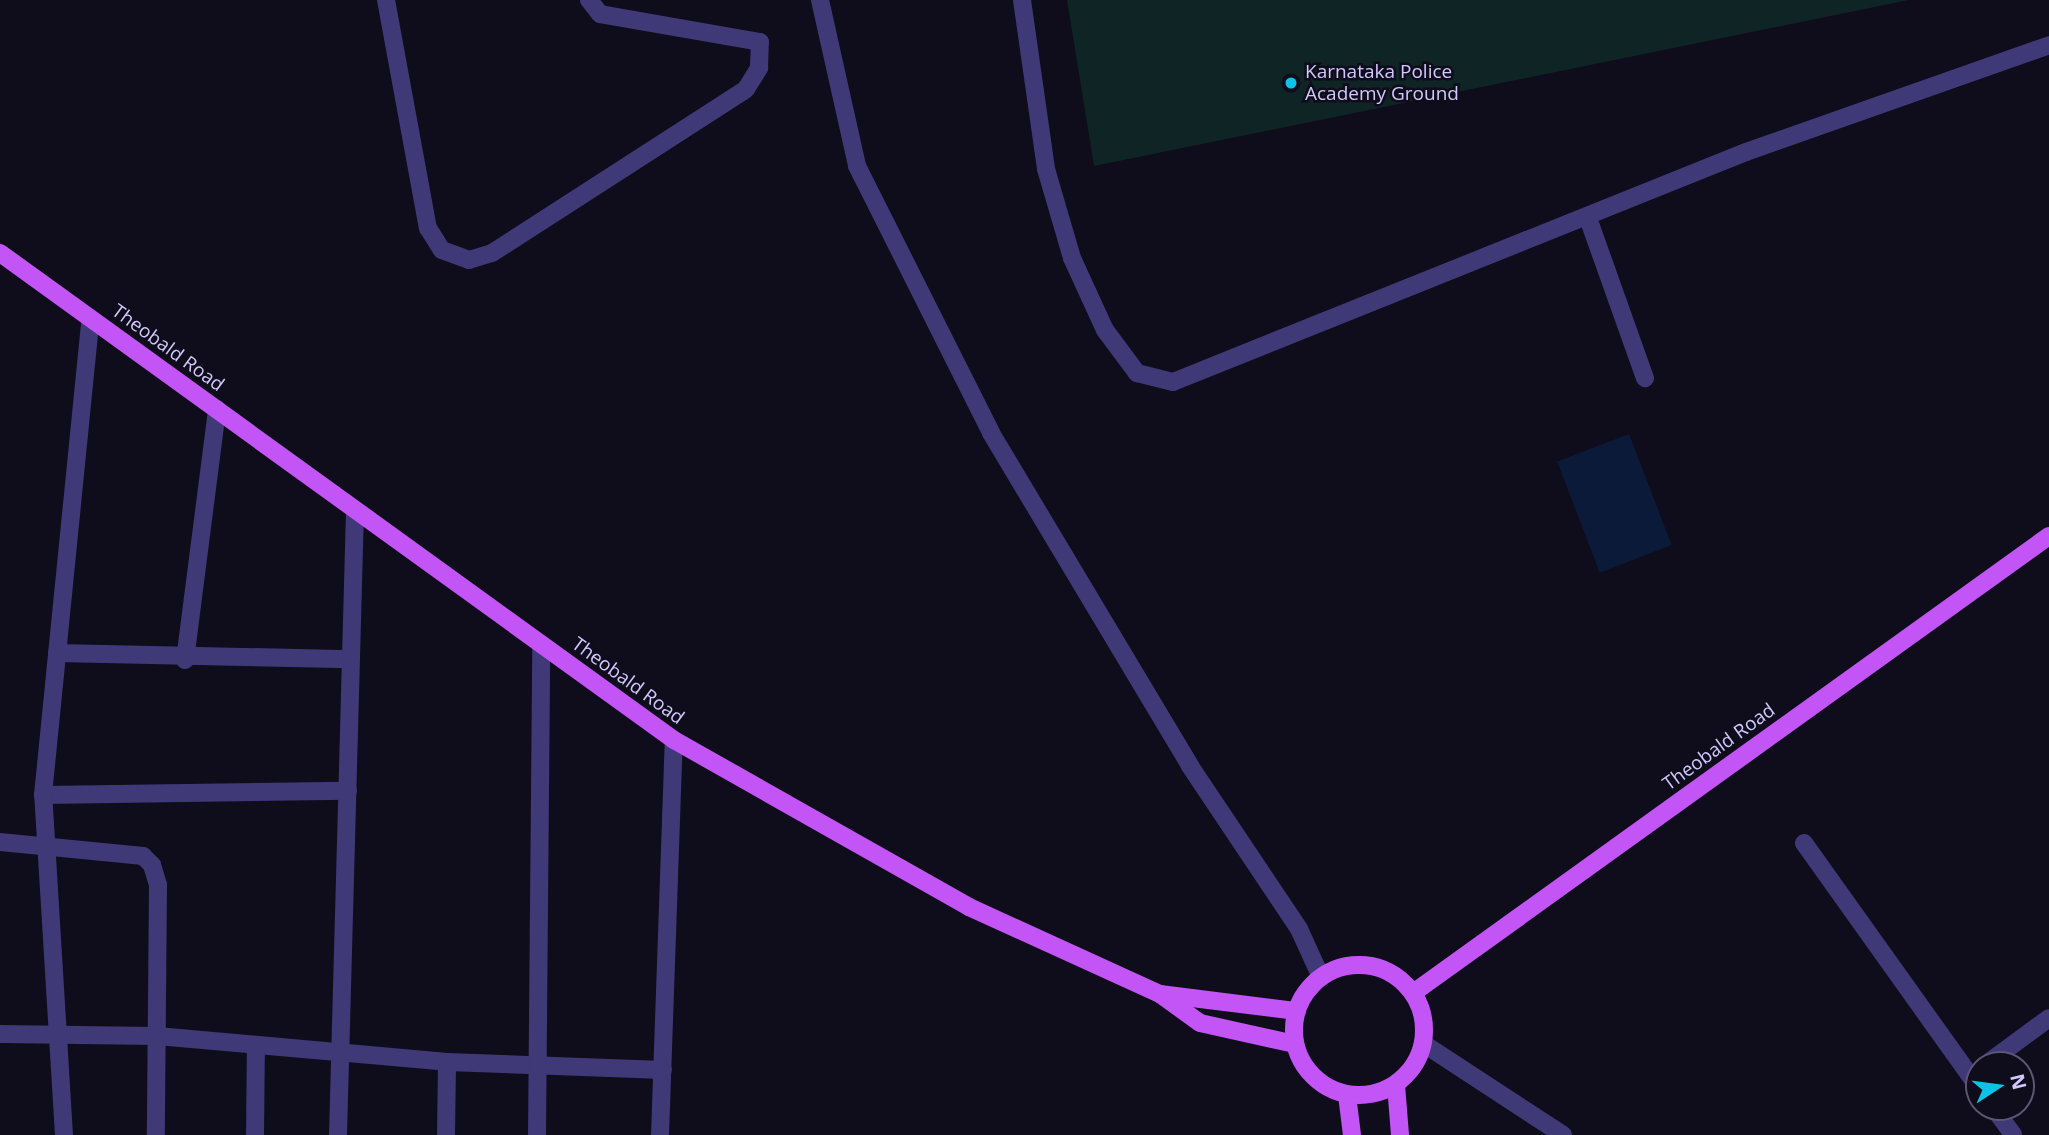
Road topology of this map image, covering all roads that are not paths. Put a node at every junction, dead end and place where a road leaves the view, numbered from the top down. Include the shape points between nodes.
1 (386, 0) edge
2 (589, 0) edge
3 (820, 0) edge
4 (1022, 0) edge
5 (2049, 45) edge
6 (1588, 218) junction
7 (0, 253) edge
8 (91, 318) junction
9 (1645, 378) dead end
10 (217, 409) junction
11 (355, 511) junction
12 (2049, 536) edge
13 (541, 644) junction
14 (57, 653) junction
15 (185, 660) junction
16 (351, 660) junction
17 (674, 740) junction
18 (348, 791) junction
19 (43, 795) junction
20 (0, 842) edge
21 (1804, 843) dead end
22 (46, 849) junction
23 (1321, 977) junction
24 (1160, 993) junction
25 (1413, 993) junction
26 (1297, 1012) junction
27 (2049, 1018) edge
28 (0, 1034) edge
29 (61, 1035) junction
30 (157, 1036) junction
31 (1296, 1044) junction
32 (1424, 1044) junction
33 (256, 1046) junction
34 (2007, 1051) edge
35 (341, 1055) junction
36 (1965, 1057) edge
37 (447, 1062) junction
38 (536, 1062) junction
39 (663, 1070) junction
40 (1396, 1085) junction
41 (1347, 1095) junction
42 (64, 1135) edge
43 (156, 1135) edge
44 (256, 1135) edge
45 (338, 1135) edge
46 (446, 1135) edge
47 (537, 1135) edge
48 (660, 1135) edge
49 (1352, 1135) edge
50 (1401, 1135) edge
51 (1563, 1135) edge

1 - 2 street via 428,228 442,250 469,260 492,253 746,89 759,68 760,42 600,15
3 - 23 street via 857,166 991,433 1191,766 1299,929
4 - 6 street via 1046,169 1072,258 1105,330 1137,373 1173,382
5 - 6 street via 1746,152
6 - 9 street
7 - 8 main road, Theobald Road
8 - 10 main road, Theobald Road
8 - 14 street
10 - 11 main road, Theobald Road
10 - 15 street
11 - 13 main road, Theobald Road
11 - 16 street
12 - 25 main road, Theobald Road
13 - 17 main road, Theobald Road
13 - 38 street
14 - 15 street
14 - 19 street
15 - 16 street
16 - 18 street
17 - 24 main road, Theobald Road via 969,907
17 - 39 street
18 - 19 street
18 - 35 street
19 - 22 street
20 - 22 street
21 - 36 street
22 - 29 street
22 - 30 street via 143,856 152,865 158,885
23 - 25 main road via 1345,966 1371,966 1395,975
23 - 26 main road
24 - 26 main road, Theobald Road
24 - 31 main road via 1200,1023
25 - 32 main road via 1423,1018
26 - 31 main road
27 - 34 street
28 - 29 street
29 - 30 street
29 - 42 street
30 - 33 street
30 - 43 street
31 - 41 main road via 1314,1076
32 - 40 main road
32 - 51 street
33 - 35 street
33 - 44 street
35 - 37 street
35 - 45 street
37 - 38 street
37 - 46 street
38 - 39 street
38 - 47 street
39 - 48 street
40 - 41 main road via 1372,1095
40 - 50 main road
41 - 49 main road

